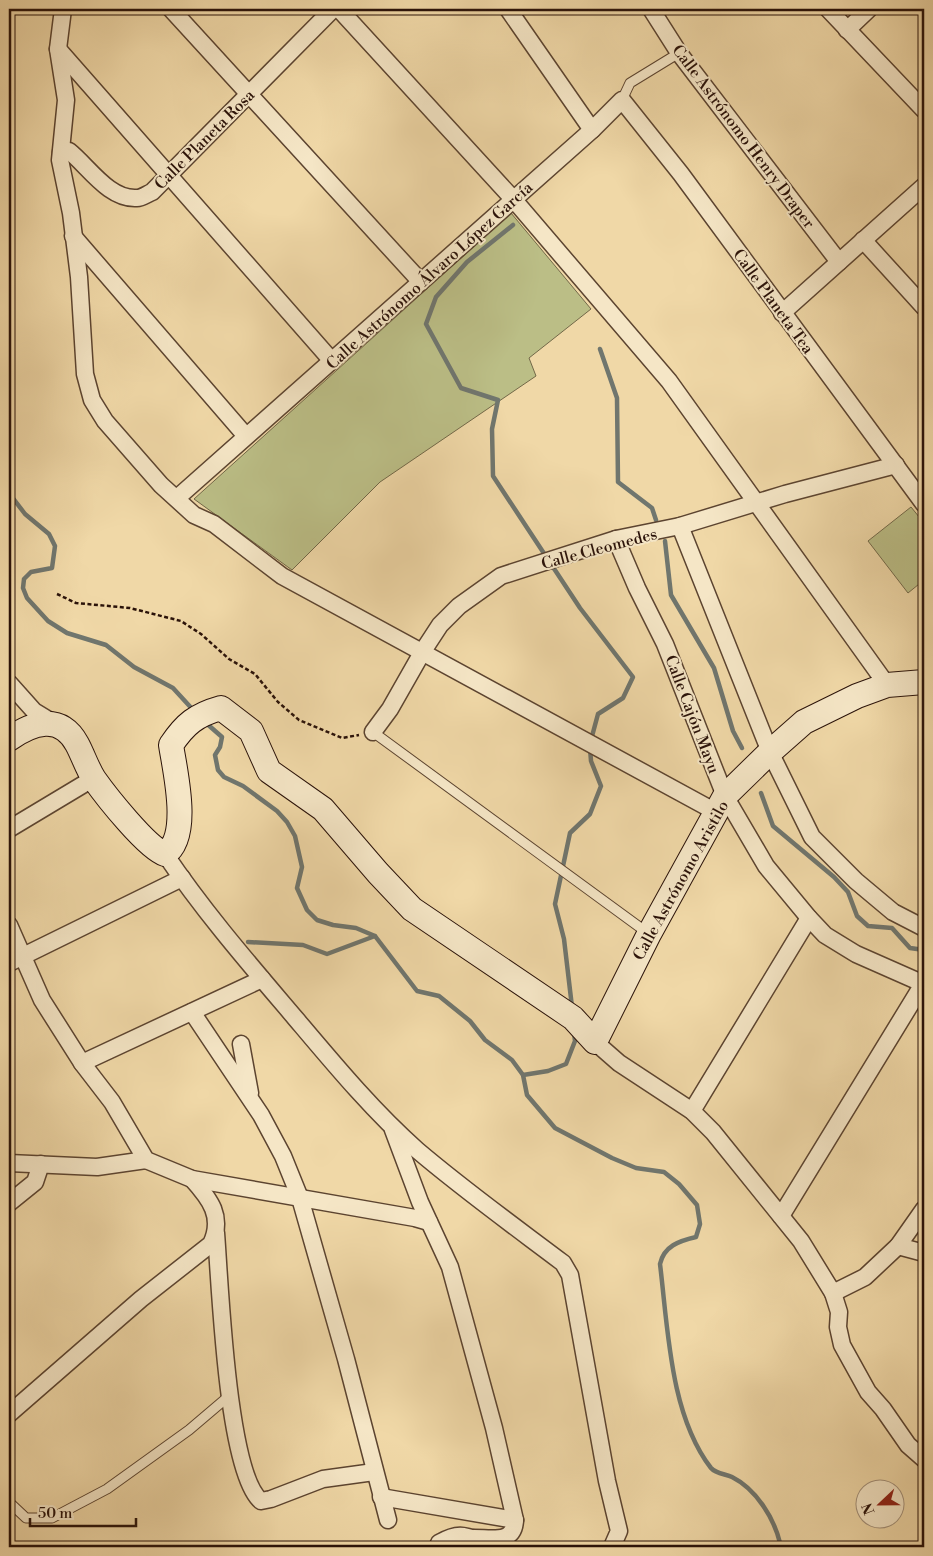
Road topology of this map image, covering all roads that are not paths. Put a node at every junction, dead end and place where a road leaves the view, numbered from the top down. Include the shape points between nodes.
1 (63, 9) edge
2 (171, 9) edge
3 (333, 9) edge
4 (339, 9) edge
5 (508, 9) edge
6 (828, 9) edge
7 (870, 9) edge
8 (657, 11) edge
9 (847, 30) junction
10 (58, 49) junction
11 (679, 53) junction
12 (248, 93) junction
13 (622, 100) junction
14 (924, 110) edge
15 (592, 130) junction
16 (61, 152) junction
17 (169, 175) junction
18 (924, 186) edge
19 (514, 200) junction
20 (73, 236) junction
21 (863, 240) junction
22 (839, 262) junction
23 (421, 282) junction
24 (924, 307) edge
25 (782, 313) junction
26 (332, 361) junction
27 (245, 435) junction
28 (896, 465) junction
29 (177, 498) junction
30 (757, 504) junction
31 (924, 504) edge
32 (680, 526) junction
33 (616, 539) junction
34 (422, 651) junction
35 (924, 682) edge
36 (9, 683) edge
37 (887, 685) junction
38 (57, 725) junction
39 (373, 732) joint
40 (9, 739) edge
41 (770, 752) junction
42 (94, 778) junction
43 (720, 804) junction
44 (9, 830) edge
45 (165, 854) junction
46 (182, 878) junction
47 (809, 918) junction
48 (9, 925) edge
49 (924, 928) edge
50 (648, 934) junction
51 (24, 957) junction
52 (9, 963) edge
53 (262, 979) junction
54 (923, 984) edge
55 (192, 1012) junction
56 (595, 1042) junction
57 (241, 1044) dead end
58 (82, 1063) junction
59 (250, 1098) junction
60 (692, 1111) junction
61 (389, 1122) junction
62 (146, 1160) junction
63 (9, 1163) edge
64 (40, 1164) junction
65 (192, 1179) junction
66 (414, 1185) junction
67 (300, 1198) junction
68 (9, 1204) edge
69 (924, 1209) edge
70 (394, 1215) junction
71 (781, 1216) junction
72 (429, 1222) junction
73 (216, 1233) junction
74 (898, 1246) junction
75 (924, 1253) edge
76 (832, 1293) junction
77 (229, 1396) junction
78 (9, 1414) edge
79 (924, 1459) edge
80 (374, 1472) junction
81 (381, 1497) junction
82 (9, 1502) edge
83 (388, 1520) dead end
84 (515, 1520) junction
85 (474, 1538) junction
86 (438, 1547) edge
87 (496, 1547) edge
88 (612, 1547) edge

1 - 10 street
2 - 12 street
3 - 12 street, Calle Planeta Rosa
4 - 19 street
5 - 15 street
6 - 9 street
7 - 9 street
8 - 11 street, Calle Astrónomo Henry Draper
9 - 14 street
10 - 16 street via 66,100
10 - 17 street
11 - 13 lane, Calle Astrónomo Álvaro López García via 630,83
11 - 22 street, Calle Astrónomo Henry Draper
12 - 17 street, Calle Planeta Rosa
12 - 23 street
13 - 15 street, Calle Astrónomo Álvaro López García
13 - 25 street, Calle Planeta Tea via 681,174
15 - 19 street, Calle Astrónomo Álvaro López García
16 - 17 street, Calle Planeta Rosa via 69,151 109,189 125,197 138,198 152,192
16 - 20 street via 62,177
17 - 26 street
18 - 21 street
19 - 23 street, Calle Astrónomo Álvaro López García
19 - 30 street via 669,381
20 - 27 street
20 - 29 street via 85,374 92,400 117,435 161,485
21 - 22 street
21 - 24 street
22 - 25 street
23 - 26 street, Calle Astrónomo Álvaro López García
25 - 28 street, Calle Planeta Tea
26 - 27 street, Calle Astrónomo Álvaro López García
27 - 29 street, Calle Astrónomo Álvaro López García
28 - 30 street, Calle Cleomedes
28 - 31 street, Calle Planeta Tea
29 - 34 street via 194,515 214,524 282,576
30 - 32 street, Calle Cleomedes
30 - 37 street
32 - 33 street, Calle Cleomedes
32 - 41 street
33 - 34 street, Calle Cleomedes via 501,576 459,606 440,625
33 - 43 street, Calle Cajón Mayu via 665,644
34 - 39 street, Calle Cleomedes via 390,709
34 - 43 street
35 - 37 street, Calle Astrónomo Aristilo
36 - 38 street via 34,711
37 - 41 street, Calle Astrónomo Aristilo via 804,722
38 - 40 street via 36,725
38 - 42 street via 67,730 76,742
39 - 50 lane
41 - 43 street, Calle Astrónomo Aristilo
41 - 49 street via 812,837 892,912
42 - 44 street
42 - 45 street via 145,839
43 - 47 street, Calle Cajón Mayu
43 - 50 street, Calle Astrónomo Aristilo
45 - 46 street
45 - 56 street via 177,840 179,823 178,785 171,745 184,725 221,708 251,731 269,771 323,809 412,909 573,1018
46 - 51 street
46 - 53 street
47 - 54 street, Calle Cajón Mayu via 825,935 856,954
47 - 60 street
48 - 51 street
50 - 56 street, Calle Astrónomo Aristilo
51 - 52 street
51 - 58 street via 42,1000
53 - 55 street
53 - 61 street
54 - 71 street
55 - 58 street
55 - 59 street
56 - 60 street via 619,1063
57 - 59 street
58 - 62 street via 112,1102
59 - 67 street via 283,1156
60 - 71 street
61 - 66 street
61 - 88 street via 416,1149 470,1193 563,1263 570,1275 619,1531
62 - 64 street via 97,1167
62 - 65 street
63 - 64 street
64 - 68 street via 35,1182
65 - 67 street
65 - 73 street via 212,1203 218,1220
66 - 70 street via 407,1209
66 - 72 street
67 - 70 street
67 - 80 street
69 - 74 street
70 - 72 street
71 - 76 street via 801,1241
72 - 84 street via 450,1268 494,1428
73 - 77 street
73 - 78 street via 212,1244 142,1299
74 - 75 street
74 - 76 street via 857,1282
76 - 79 street via 839,1312 842,1345 868,1392 908,1445
77 - 80 street via 248,1480 253,1494 261,1501 323,1480
77 - 82 lane via 189,1430 108,1489 52,1518 26,1518
80 - 81 street
81 - 83 street
81 - 84 street
84 - 85 street via 511,1535
85 - 86 street via 461,1534
85 - 87 street

